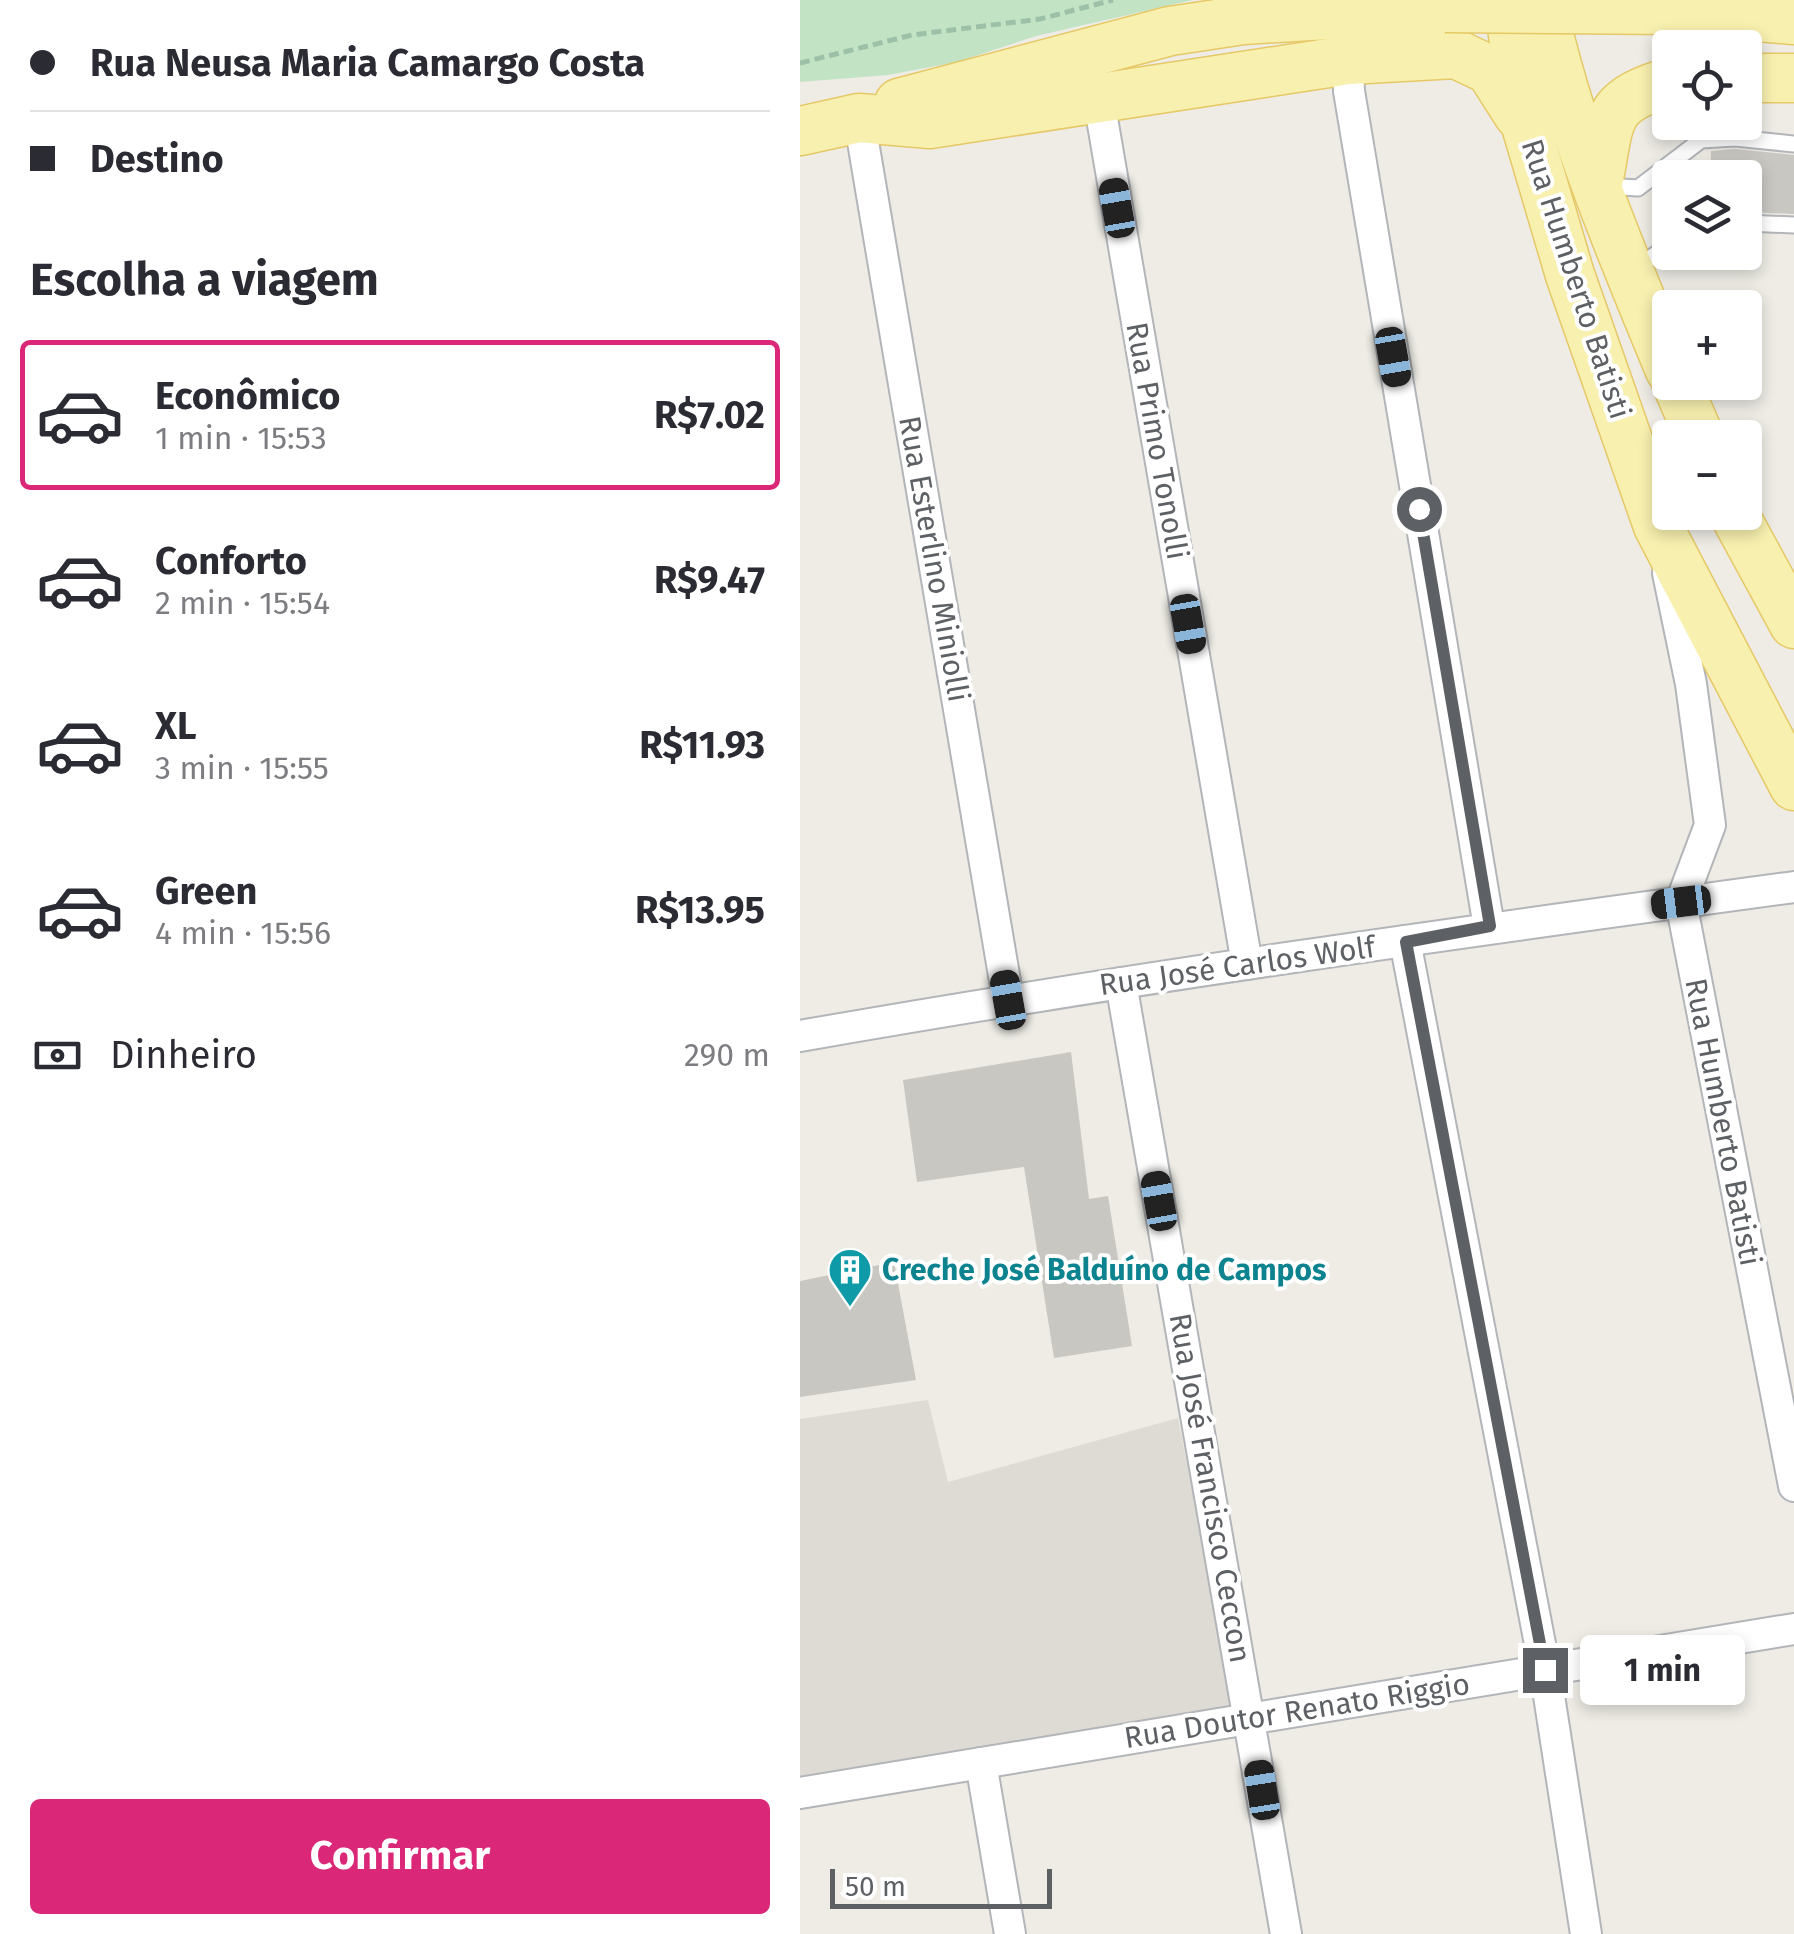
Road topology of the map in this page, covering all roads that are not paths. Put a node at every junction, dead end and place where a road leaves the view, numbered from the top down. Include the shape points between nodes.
1 (1508, 0) edge
2 (1541, 0) edge
3 (1794, 20) edge
4 (1348, 60) junction
5 (1762, 78) edge
6 (1794, 78) edge
7 (1652, 87) edge
8 (1098, 95) junction
9 (800, 104) edge
10 (860, 118) junction
11 (1526, 126) junction
12 (800, 131) edge
13 (1794, 144) edge
14 (1597, 186) junction
15 (1762, 224) edge
16 (1794, 225) edge
17 (1652, 258) edge
18 (1630, 274) junction
19 (1652, 327) edge
20 (1652, 509) edge
21 (1659, 530) edge
22 (1660, 530) edge
23 (1744, 530) edge
24 (1794, 624) edge
25 (1794, 786) edge
26 (1794, 887) edge
27 (1681, 902) junction
28 (1490, 926) junction
29 (1406, 942) junction
30 (1247, 964) junction
31 (1121, 983) junction
32 (1008, 1000) junction
33 (800, 1036) edge
34 (1794, 1486) edge
35 (1794, 1629) edge
36 (1545, 1670) junction
37 (1251, 1718) junction
38 (981, 1763) junction
39 (800, 1793) edge
40 (1010, 1934) edge
41 (1286, 1934) edge
42 (1586, 1934) edge

1 - 11 main road
2 - 14 main road
3 - 10 main road, bridge via 1671,10 1444,8 1243,20 1170,31 912,98
4 - 8 main road
4 - 11 main road via 1456,54 1490,70
4 - 28 street via 1348,91
5 - 6 main road
7 - 14 main road via 1620,104
8 - 10 main road via 930,124
8 - 30 street, Rua Primo Tonolli
9 - 10 main road
10 - 12 main road
10 - 32 street, Rua Esterlino Miniolli
11 - 20 main road, Rua Humberto Batisti
13 - 14 lane via 1701,140 1638,188
14 - 18 main road
15 - 16 lane
17 - 18 lane
18 - 19 main road
21 - 27 street, Rua Humberto Batisti via 1691,684 1710,825
22 - 25 main road
23 - 24 main road
26 - 27 street, Rua José Carlos Wolf
27 - 28 street, Rua José Carlos Wolf
27 - 34 street, Rua Humberto Batisti
28 - 29 street, Rua José Carlos Wolf
29 - 30 street, Rua José Carlos Wolf
29 - 36 street
30 - 31 street, Rua José Carlos Wolf
31 - 32 street, Rua José Carlos Wolf
31 - 37 street, Rua José Francisco Ceccon
32 - 33 street, Rua José Carlos Wolf
35 - 36 street, Rua Doutor Renato Riggio
36 - 37 street, Rua Doutor Renato Riggio
36 - 42 street
37 - 38 street, Rua Doutor Renato Riggio
37 - 41 street, Rua José Francisco Ceccon
38 - 39 street, Rua Doutor Renato Riggio
38 - 40 street

